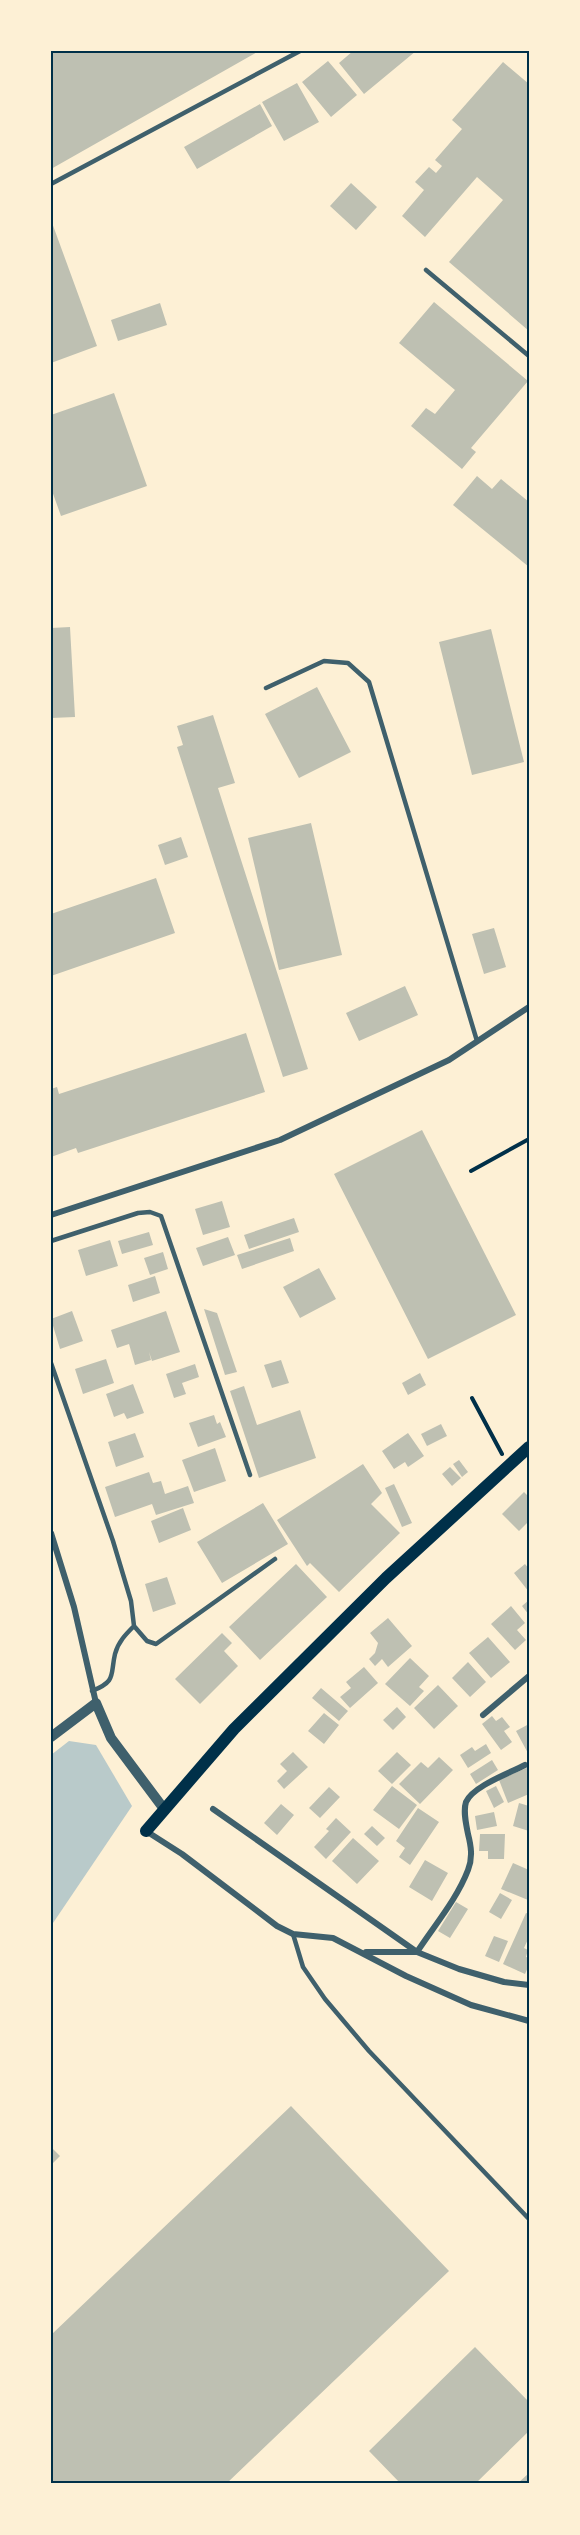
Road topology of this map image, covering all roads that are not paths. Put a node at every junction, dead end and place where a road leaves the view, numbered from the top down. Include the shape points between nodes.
1 (300, 51) edge
2 (51, 184) edge
3 (426, 270) dead end
4 (529, 356) edge
5 (266, 688) dead end
6 (529, 1007) edge
7 (477, 1041) junction
8 (51, 1215) edge
9 (51, 1241) edge
10 (51, 1363) edge
11 (529, 1446) edge
12 (250, 1475) dead end
13 (51, 1533) edge
14 (275, 1558) dead end
15 (134, 1626) junction
16 (529, 1676) edge
17 (92, 1691) junction
18 (96, 1703) junction
19 (483, 1715) dead end
20 (51, 1737) edge
21 (525, 1766) dead end
22 (164, 1809) junction
23 (213, 1809) dead end
24 (146, 1832) joint
25 (293, 1934) junction
26 (363, 1952) junction
27 (417, 1952) junction
28 (529, 1985) edge
29 (529, 2021) edge
30 (529, 2219) edge

1 - 2 lane
3 - 4 lane
5 - 7 lane via 324,662 348,663 369,682
6 - 7 street
7 - 8 street via 449,1060 280,1140
9 - 12 lane via 138,1213 161,1216
10 - 15 lane via 113,1541 131,1601
11 - 22 main road via 304,1659 234,1729
13 - 17 street via 74,1607
14 - 15 lane via 156,1644 147,1641
15 - 17 lane via 115,1653 113,1677 104,1687
16 - 19 street
17 - 18 street
18 - 20 street
18 - 22 street via 111,1738
21 - 27 street via 486,1785 467,1801 472,1856 468,1870
22 - 24 main road
23 - 27 street
24 - 25 street
25 - 26 street via 333,1938
25 - 30 lane via 303,1967 325,1999 369,2051
26 - 27 street
26 - 29 street via 471,2005
27 - 28 street via 492,1979

